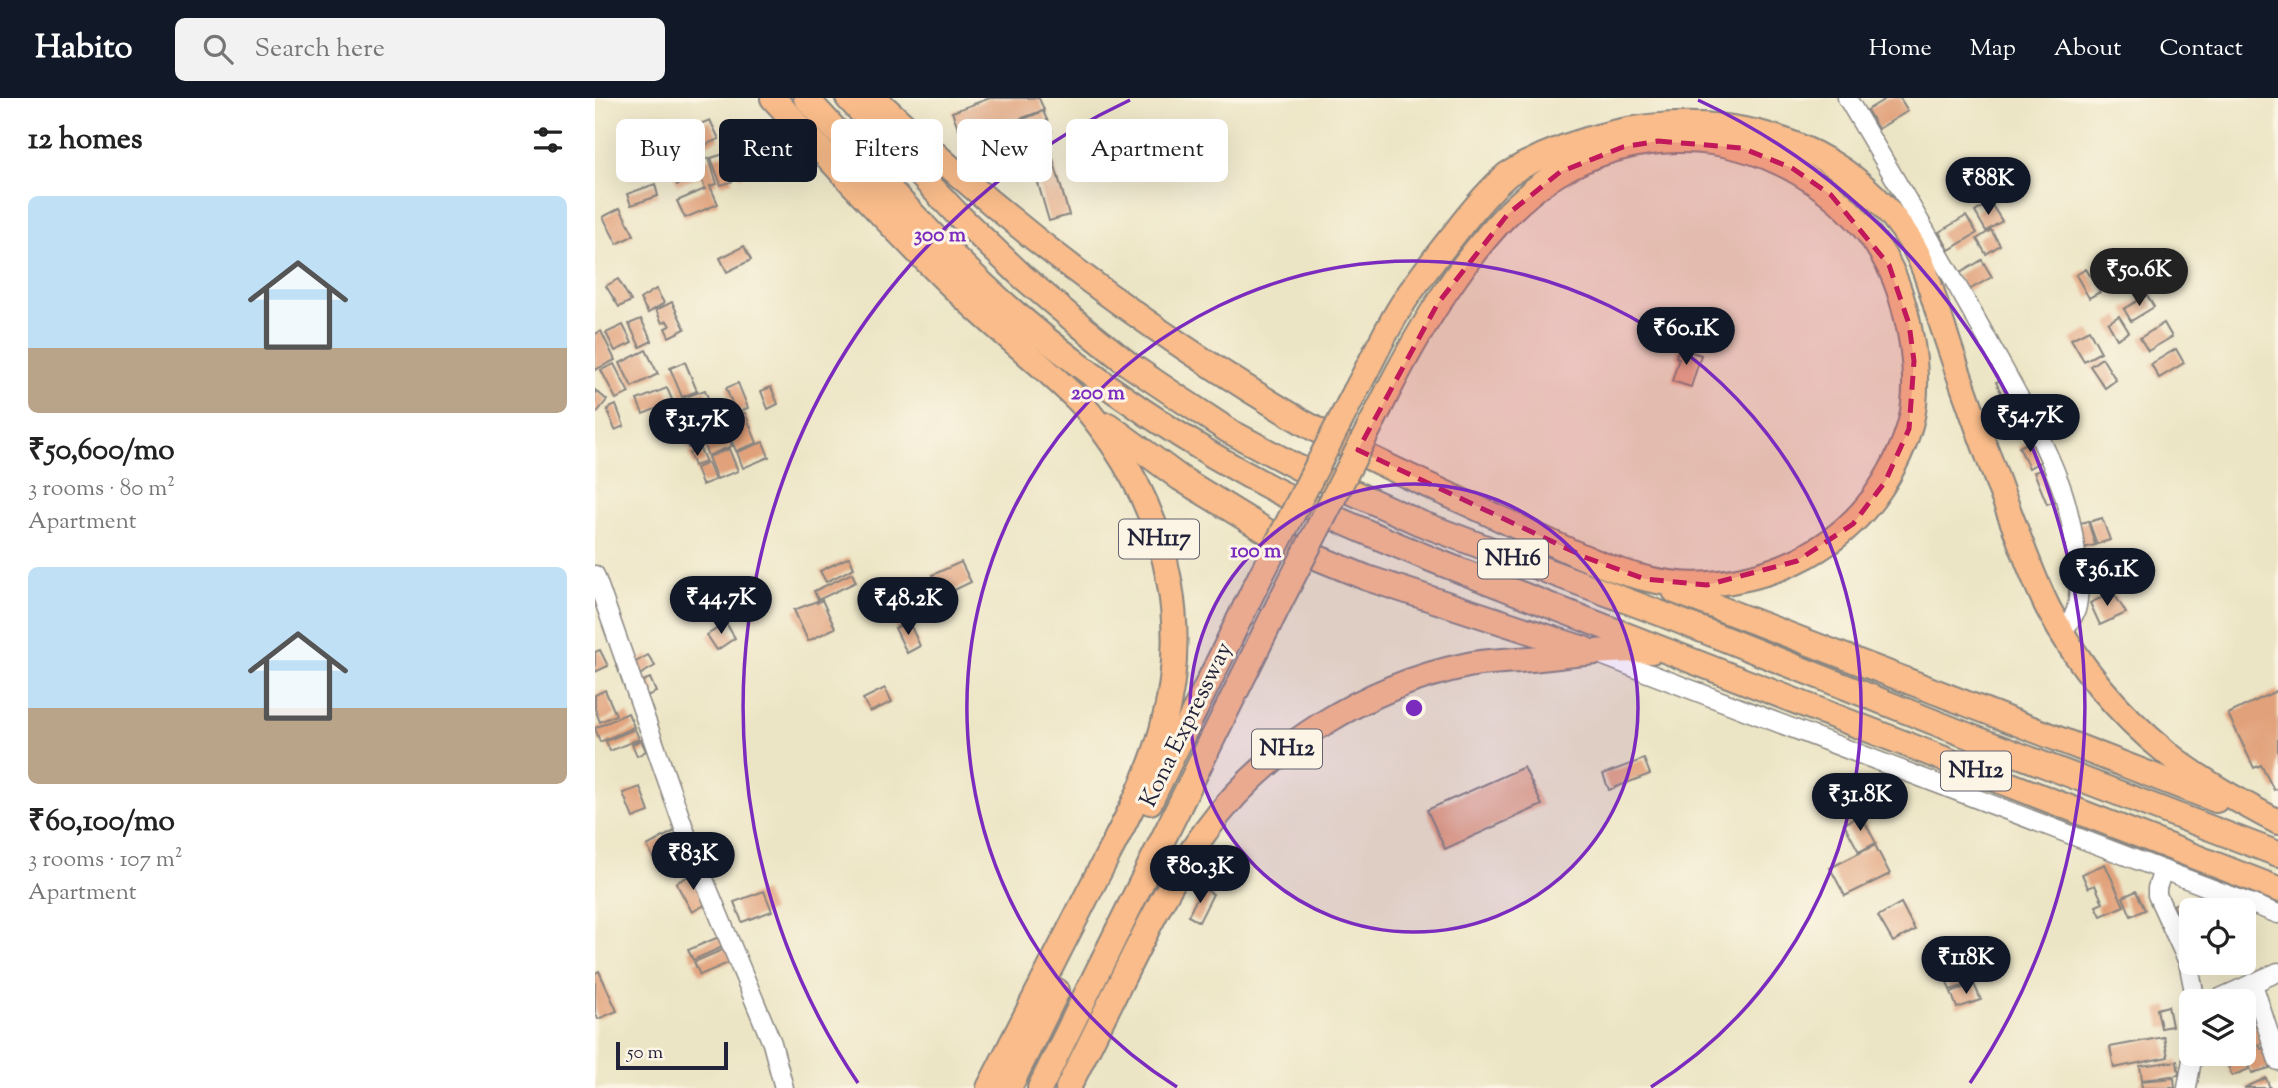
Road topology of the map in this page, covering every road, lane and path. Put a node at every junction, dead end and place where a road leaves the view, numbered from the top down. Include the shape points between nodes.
1 (773, 98) edge
2 (806, 98) edge
3 (848, 98) edge
4 (874, 98) edge
5 (1847, 98) edge
6 (1079, 401) junction
7 (595, 575) edge
8 (1645, 579) junction
9 (2062, 632) junction
10 (1594, 652) junction
11 (1674, 654) junction
12 (2278, 822) edge
13 (2278, 854) edge
14 (2163, 870) junction
15 (2278, 889) edge
16 (2278, 914) edge
17 (2278, 972) edge
18 (2253, 984) junction
19 (2194, 989) edge
20 (2241, 989) edge
21 (2278, 1061) edge
22 (2191, 1066) edge
23 (784, 1088) edge
24 (989, 1088) edge
25 (1009, 1088) edge
26 (1040, 1088) edge
27 (1068, 1088) edge
28 (2187, 1088) edge

1 - 6 highway, NH117 via 957,291
2 - 11 highway, NH16 via 1014,312 1128,400 1198,446 1339,521
3 - 13 highway, NH16 via 1023,277 1127,363 1263,449 1420,523
4 - 8 highway via 1065,262 1138,317 1278,407 1422,482 1587,558
5 - 9 street via 2026,409 2060,484 2074,546 2078,592 2076,609
6 - 10 highway via 1180,478 1294,548 1367,578
6 - 24 highway, NH117 via 1130,471 1149,510 1168,566 1174,666 1163,730 1137,796
7 - 23 street via 691,848 772,1044
8 - 12 highway
8 - 26 highway, Kona Expressway / NH12, bridge via 1707,585 1797,561 1831,541 1871,504 1909,429 1915,402 1914,361 1901,293 1889,265 1831,195 1792,169 1742,148 1658,141 1590,158 1533,190 1460,272 1417,336 1380,407
9 - 12 highway, Kona Expressway via 2116,705 2157,744 2194,774
9 - 25 highway, Kona Expressway, bridge via 2033,574 1987,456 1922,261 1868,187 1845,167 1781,130 1721,114 1651,112 1573,133 1507,175 1462,223 1401,306 1254,589
10 - 11 highway, NH12
10 - 14 street
10 - 27 highway, NH12 via 1470,664 1425,675 1337,715 1280,755 1228,805 1191,853 1156,911
11 - 15 highway, NH12
14 - 16 street
14 - 19 street via 2157,894 2188,962
17 - 18 street
18 - 20 street
18 - 21 street
22 - 28 street

